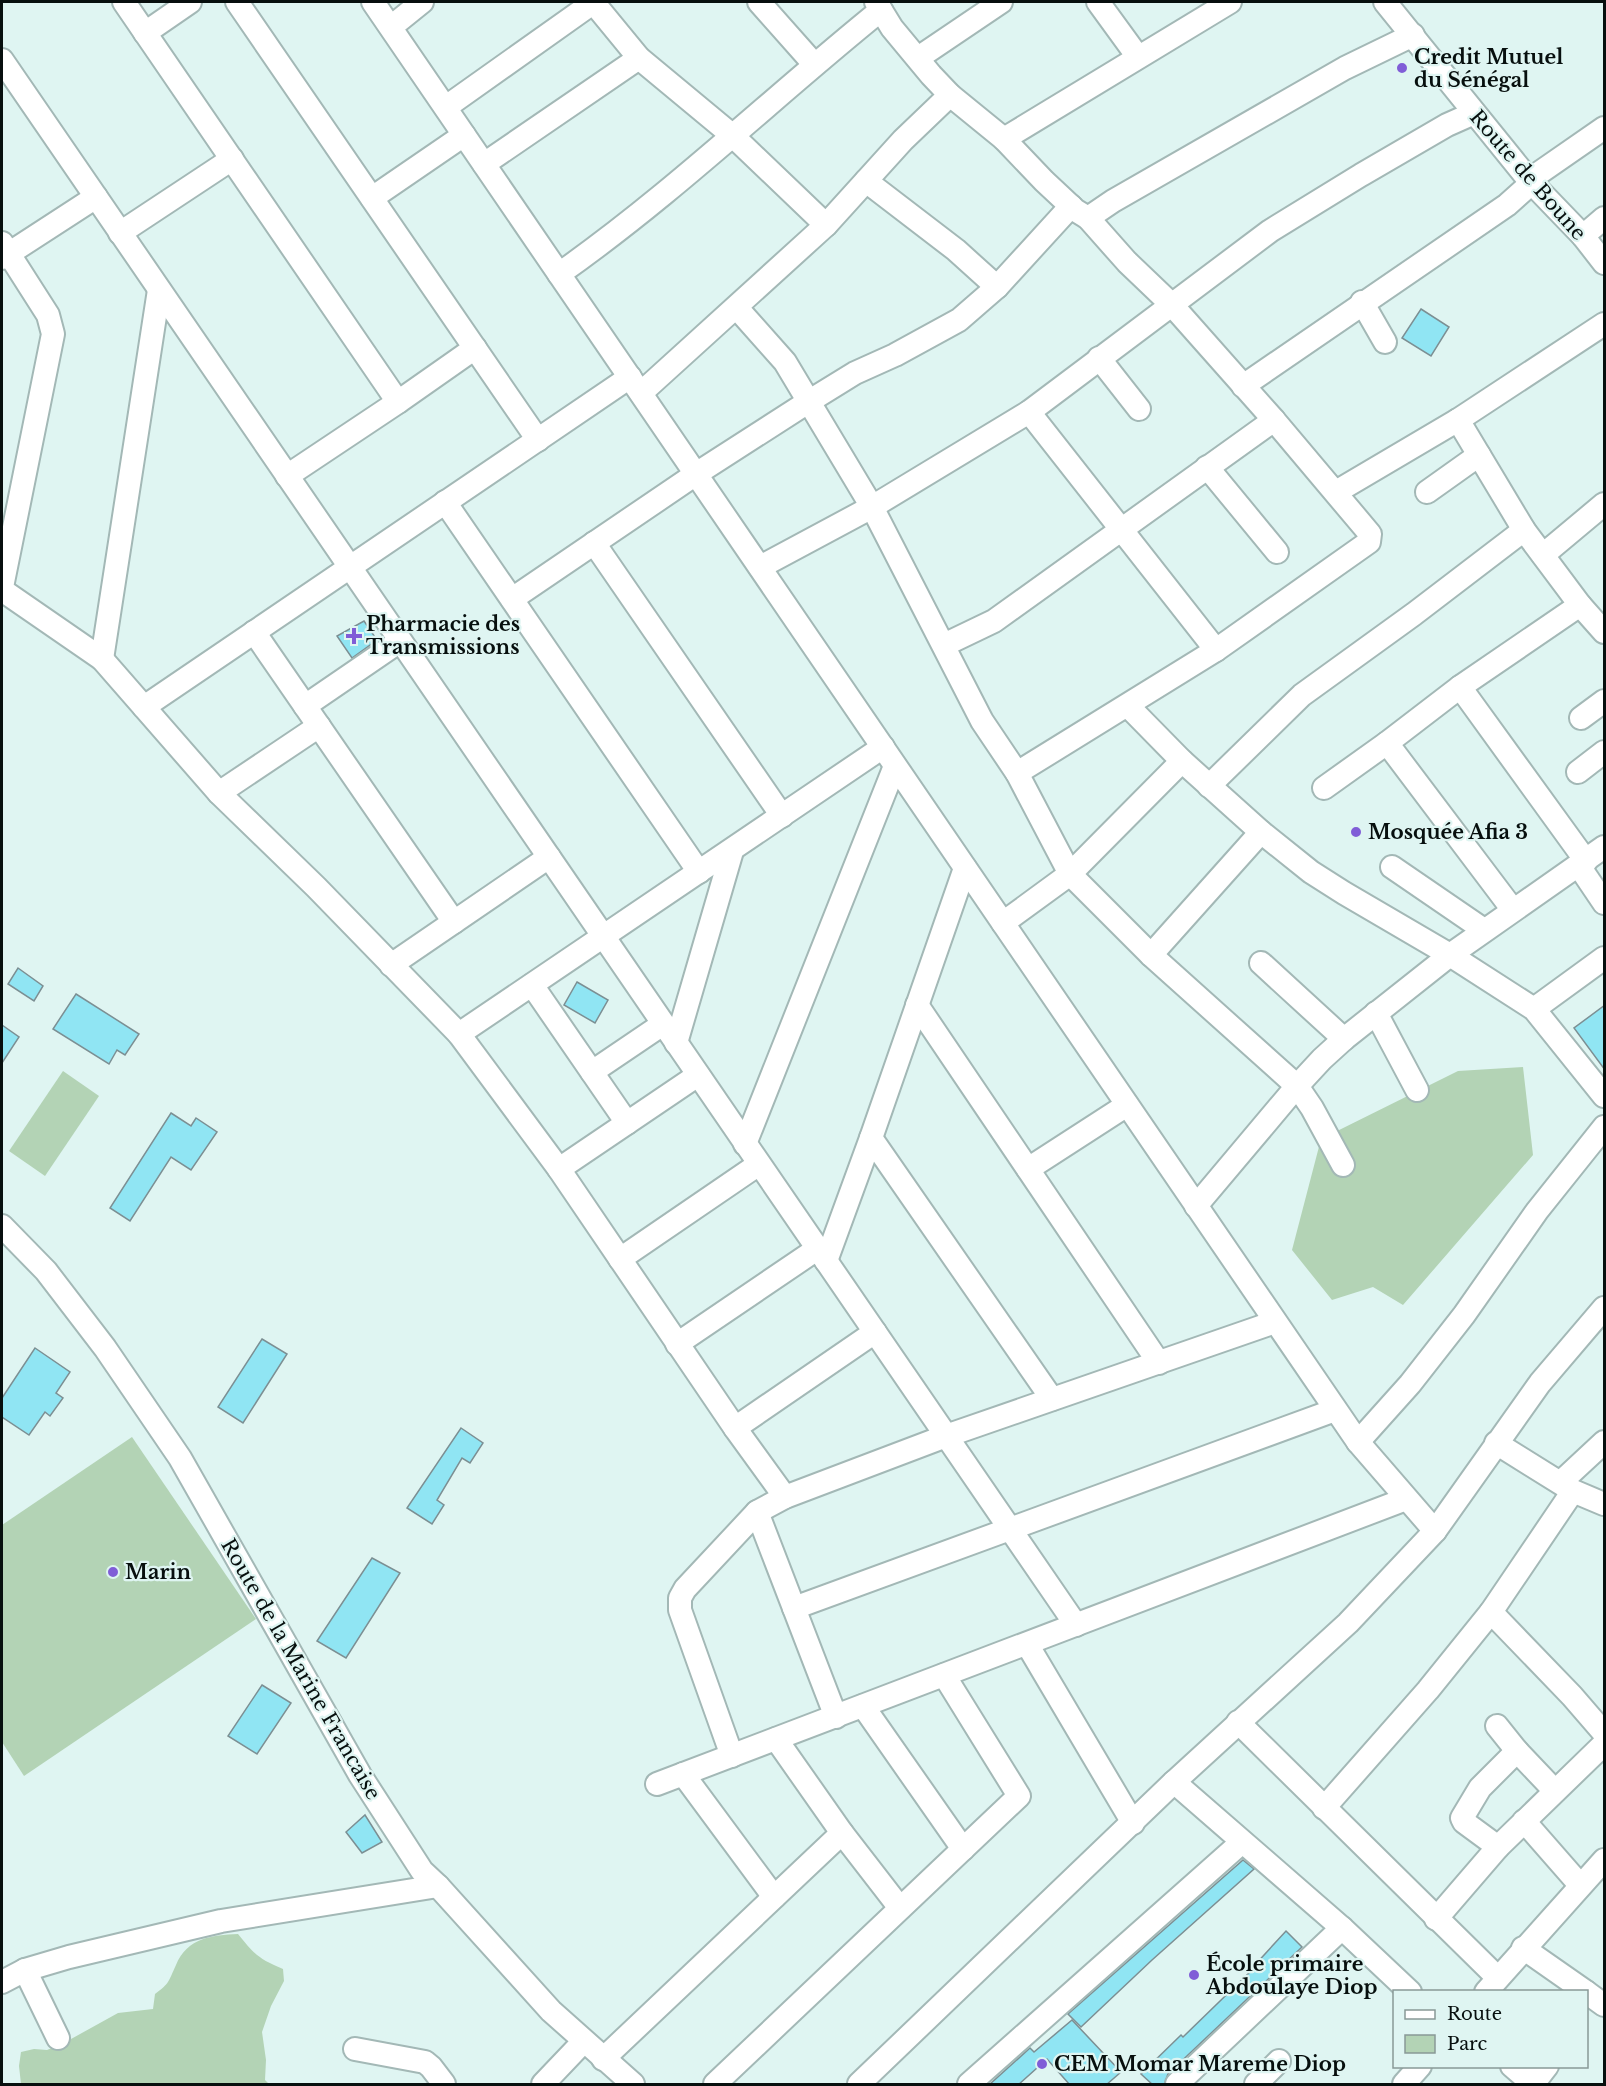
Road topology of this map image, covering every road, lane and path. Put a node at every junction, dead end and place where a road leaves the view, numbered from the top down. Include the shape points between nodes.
1 (123, 2) edge
2 (190, 2) edge
3 (237, 2) edge
4 (373, 2) edge
5 (422, 2) edge
6 (594, 2) edge
7 (759, 2) edge
8 (1000, 2) edge
9 (1098, 2) edge
10 (1230, 2) edge
11 (1385, 2) edge
12 (878, 6) edge
13 (391, 27) junction
14 (145, 33) junction
15 (1413, 35) junction
16 (1138, 57) junction
17 (639, 58) junction
18 (918, 58) junction
19 (2, 60) edge
20 (814, 64) junction
21 (950, 95) junction
22 (446, 107) junction
23 (1474, 114) junction
24 (1605, 128) edge
25 (464, 135) junction
26 (733, 136) junction
27 (1004, 139) junction
28 (231, 159) junction
29 (484, 164) junction
30 (1529, 180) junction
31 (866, 181) junction
32 (96, 197) junction
33 (372, 198) junction
34 (1079, 212) junction
35 (1605, 218) edge
36 (826, 225) junction
37 (120, 233) junction
38 (1583, 236) junction
39 (4, 251) edge
40 (1605, 263) edge
41 (559, 274) junction
42 (997, 286) junction
43 (159, 290) junction
44 (1362, 303) junction
45 (1172, 305) junction
46 (737, 308) junction
47 (1605, 324) edge
48 (1385, 342) dead end
49 (475, 348) junction
50 (1099, 358) junction
51 (635, 385) junction
52 (1243, 386) junction
53 (398, 402) junction
54 (808, 402) junction
55 (1139, 409) dead end
56 (1029, 412) junction
57 (1274, 420) junction
58 (1458, 420) junction
59 (538, 440) junction
60 (1479, 455) junction
61 (1207, 467) junction
62 (696, 474) junction
63 (287, 476) junction
64 (1336, 492) junction
65 (1427, 492) dead end
66 (446, 502) junction
67 (1605, 504) edge
68 (872, 507) junction
69 (1122, 529) junction
70 (1524, 530) junction
71 (594, 543) junction
72 (1278, 552) dead end
73 (1543, 555) junction
74 (350, 567) junction
75 (760, 567) junction
76 (2, 588) edge
77 (512, 599) junction
78 (1580, 605) junction
79 (254, 632) junction
80 (1605, 632) edge
81 (400, 641) junction
82 (944, 645) junction
83 (1216, 650) junction
84 (102, 659) junction
85 (1460, 687) junction
86 (1605, 701) edge
87 (305, 706) junction
88 (1128, 706) junction
89 (144, 707) junction
90 (1581, 718) dead end
91 (319, 726) junction
92 (1387, 743) junction
93 (883, 747) junction
94 (1605, 752) edge
95 (1182, 761) junction
96 (895, 766) junction
97 (1578, 772) dead end
98 (1017, 773) junction
99 (1209, 786) junction
100 (1324, 788) dead end
101 (219, 793) junction
102 (782, 816) junction
103 (1261, 832) junction
104 (1605, 847) edge
105 (732, 850) junction
106 (549, 857) junction
107 (1582, 863) junction
108 (1392, 867) dead end
109 (965, 868) junction
110 (699, 872) junction
111 (1071, 874) junction
112 (1605, 903) edge
113 (1513, 910) junction
114 (454, 922) junction
115 (1003, 922) junction
116 (1484, 930) junction
117 (603, 937) junction
118 (1450, 954) junction
119 (1151, 956) junction
120 (1605, 958) edge
121 (1261, 963) dead end
122 (391, 965) junction
123 (532, 985) junction
124 (917, 1005) junction
125 (1534, 1009) junction
126 (1376, 1013) junction
127 (663, 1024) junction
128 (459, 1035) junction
129 (1344, 1039) junction
130 (676, 1043) junction
131 (592, 1072) junction
132 (698, 1075) junction
133 (1298, 1086) junction
134 (1417, 1090) dead end
135 (1605, 1096) edge
136 (1127, 1106) junction
137 (627, 1123) junction
138 (1605, 1128) edge
139 (871, 1138) junction
140 (745, 1144) junction
141 (759, 1164) junction
142 (1343, 1165) dead end
143 (559, 1169) junction
144 (1028, 1169) junction
145 (1196, 1206) junction
146 (2, 1226) edge
147 (822, 1255) junction
148 (620, 1259) junction
149 (1605, 1308) edge
150 (1275, 1322) junction
151 (875, 1332) junction
152 (677, 1344) junction
153 (1159, 1363) junction
154 (1052, 1399) junction
155 (1335, 1410) junction
156 (735, 1428) junction
157 (946, 1436) junction
158 (1358, 1442) junction
159 (1605, 1442) edge
160 (1496, 1443) junction
161 (1567, 1486) junction
162 (785, 1497) junction
163 (1406, 1499) junction
164 (1605, 1504) edge
165 (758, 1512) junction
166 (1009, 1528) junction
167 (1435, 1531) junction
168 (794, 1608) junction
169 (1491, 1612) junction
170 (1076, 1625) junction
171 (1027, 1644) junction
172 (944, 1675) junction
173 (863, 1706) junction
174 (836, 1717) junction
175 (1238, 1722) junction
176 (1497, 1726) dead end
177 (1605, 1733) edge
178 (776, 1740) junction
179 (1605, 1744) edge
180 (1516, 1751) junction
181 (732, 1756) junction
182 (683, 1774) junction
183 (1174, 1782) junction
184 (657, 1784) dead end
185 (1555, 1791) junction
186 (1324, 1808) junction
187 (1524, 1821) junction
188 (1133, 1823) junction
189 (842, 1833) junction
190 (1242, 1842) junction
191 (1498, 1847) junction
192 (963, 1849) junction
193 (1605, 1860) edge
194 (1580, 1885) junction
195 (438, 1886) junction
196 (774, 1897) junction
197 (900, 1908) junction
198 (1436, 1919) junction
199 (1341, 1928) junction
200 (1523, 1948) junction
201 (25, 1970) junction
202 (2, 1982) edge
203 (1492, 1985) edge
204 (1408, 1990) edge
205 (1583, 1990) edge
206 (1588, 1993) edge
207 (1605, 2005) edge
208 (57, 2038) dead end
209 (583, 2042) junction
210 (355, 2049) dead end
211 (603, 2059) junction
212 (1279, 2061) dead end
213 (1419, 2068) edge
214 (1513, 2068) edge
215 (1546, 2068) edge
216 (444, 2085) edge
217 (543, 2085) edge
218 (633, 2085) edge
219 (715, 2085) edge
220 (859, 2085) edge
221 (969, 2085) edge
222 (1177, 2085) edge
223 (1256, 2085) edge
224 (1404, 2085) edge
225 (1533, 2085) edge

1 - 14 street
2 - 14 street
3 - 33 street
4 - 13 street
5 - 13 street
6 - 17 street
6 - 22 street
7 - 20 street
8 - 18 street
9 - 16 street
10 - 16 street
11 - 15 street, Route de Boune
12 - 18 street
12 - 20 street
13 - 22 street
14 - 28 street
15 - 23 street, Route de Boune
15 - 34 street via 1345,68 1113,201
16 - 27 street
17 - 26 street
17 - 29 street
18 - 21 street
19 - 32 street
20 - 26 street
21 - 27 street
21 - 31 street
22 - 25 street
23 - 30 street, Route de Boune
23 - 45 street via 1447,125 1280,225
24 - 30 street
25 - 29 street
25 - 33 street
26 - 36 street
26 - 41 street
27 - 34 street
28 - 37 street
28 - 53 street
29 - 41 street
30 - 38 street, Route de Boune
30 - 44 street via 1526,188 1507,205
31 - 36 street
31 - 42 street
32 - 37 street
32 - 39 street
33 - 49 street
34 - 42 street
34 - 45 street
35 - 38 street
36 - 46 street
37 - 43 street
38 - 40 street, Route de Boune
39 - 76 street via 48,315 53,334
41 - 51 street
42 - 54 street via 959,320 855,373
43 - 63 street
43 - 84 street
44 - 48 street
44 - 52 street
45 - 50 street
45 - 52 street
46 - 51 street
46 - 54 street via 785,362
47 - 58 street
49 - 53 street
49 - 59 street
50 - 55 street
50 - 56 street
51 - 59 street
51 - 62 street
52 - 57 street
53 - 63 street
54 - 62 street
54 - 68 street
56 - 68 street
56 - 69 street
57 - 61 street
57 - 64 street
58 - 60 street
58 - 64 street
59 - 66 street
60 - 65 street
60 - 70 street
61 - 69 street
61 - 72 street
62 - 71 street
62 - 75 street
63 - 74 street
64 - 83 street via 1370,534 1369,542
66 - 74 street
66 - 77 street
67 - 73 street
68 - 75 street
68 - 82 street
69 - 82 street via 994,621
69 - 83 street
70 - 73 street
70 - 99 street via 1302,695
71 - 77 street
71 - 102 street
73 - 78 street
74 - 79 street
74 - 81 street
75 - 93 street
76 - 84 street
77 - 110 street
78 - 80 street
78 - 85 street
79 - 87 street
79 - 89 street
81 - 87 street
81 - 106 street
82 - 98 street via 982,720
83 - 88 street
84 - 89 street
85 - 92 street
85 - 107 street
86 - 90 street
87 - 91 street
88 - 95 street
88 - 98 street
89 - 101 street
91 - 101 street
91 - 114 street
92 - 100 street
92 - 113 street
93 - 96 street
93 - 102 street
94 - 97 street
95 - 99 street
95 - 111 street
96 - 109 street
96 - 140 street
98 - 111 street
99 - 103 street
101 - 122 street
102 - 105 street
103 - 118 street via 1311,872
103 - 119 street
104 - 107 street
105 - 110 street
105 - 130 street
106 - 114 street
106 - 117 street
107 - 112 street
107 - 113 street
108 - 116 street
109 - 115 street
109 - 124 street
110 - 117 street
111 - 115 street
111 - 119 street
113 - 116 street
114 - 122 street
115 - 136 street
116 - 118 street
117 - 123 street
117 - 127 street
118 - 125 street
118 - 126 street
119 - 133 street
120 - 125 street
121 - 129 street
122 - 128 street
123 - 128 street
123 - 131 street
124 - 139 street
124 - 144 street
125 - 135 street
126 - 129 street
126 - 134 street
127 - 130 street
127 - 131 street
128 - 143 street
129 - 133 street
130 - 132 street
131 - 137 street
132 - 137 street
132 - 140 street
133 - 142 street
133 - 145 street
136 - 144 street
136 - 145 street
137 - 143 street
138 - 158 street via 1538,1210 1410,1384
139 - 147 street
139 - 154 street
140 - 141 street
141 - 147 street
141 - 148 street
143 - 148 street
144 - 153 street
145 - 150 street
146 - 195 street, Route de la Marine Francaise via 52,1280 105,1348 180,1458 360,1775 422,1871
147 - 151 street
147 - 152 street
148 - 152 street
149 - 160 street via 1540,1383
150 - 153 street
150 - 155 street
151 - 156 street
151 - 157 street
152 - 156 street
153 - 154 street
154 - 157 street
155 - 158 street
155 - 166 street
156 - 162 street
157 - 162 street
157 - 166 street
158 - 163 street
159 - 161 street
160 - 161 street
160 - 167 street
161 - 164 street
161 - 169 street
162 - 165 street
163 - 167 street
163 - 170 street
165 - 168 street
165 - 181 street via 680,1598 680,1610
166 - 168 street
166 - 170 street
167 - 175 street via 1335,1636
168 - 174 street
169 - 177 street
169 - 186 street
170 - 171 street
171 - 172 street
171 - 188 street
172 - 173 street
172 - 192 street via 1018,1796
173 - 174 street
173 - 192 street
174 - 178 street
175 - 183 street
175 - 186 street
176 - 180 street
178 - 181 street
178 - 189 street
179 - 185 street
180 - 185 street
180 - 191 street via 1480,1788 1462,1818
181 - 182 street
182 - 184 street
182 - 196 street
183 - 188 street
183 - 190 street
185 - 187 street
186 - 198 street
187 - 191 street
187 - 194 street
188 - 220 street
189 - 196 street
189 - 197 street
190 - 199 street
190 - 221 street
191 - 198 street
192 - 197 street
193 - 194 street
194 - 200 street
195 - 201 street via 221,1922
195 - 209 street, Route de la Marine Francaise via 524,1983
196 - 211 street
197 - 219 street
198 - 203 street
199 - 204 street
199 - 222 street
200 - 203 street
200 - 205 street
201 - 202 street
201 - 208 street
206 - 207 street
209 - 211 street, Route de la Marine Francaise
209 - 217 street
210 - 216 street via 424,2062
211 - 218 street, Route de la Marine Francaise
212 - 223 street
213 - 224 street
214 - 225 street
215 - 225 street

